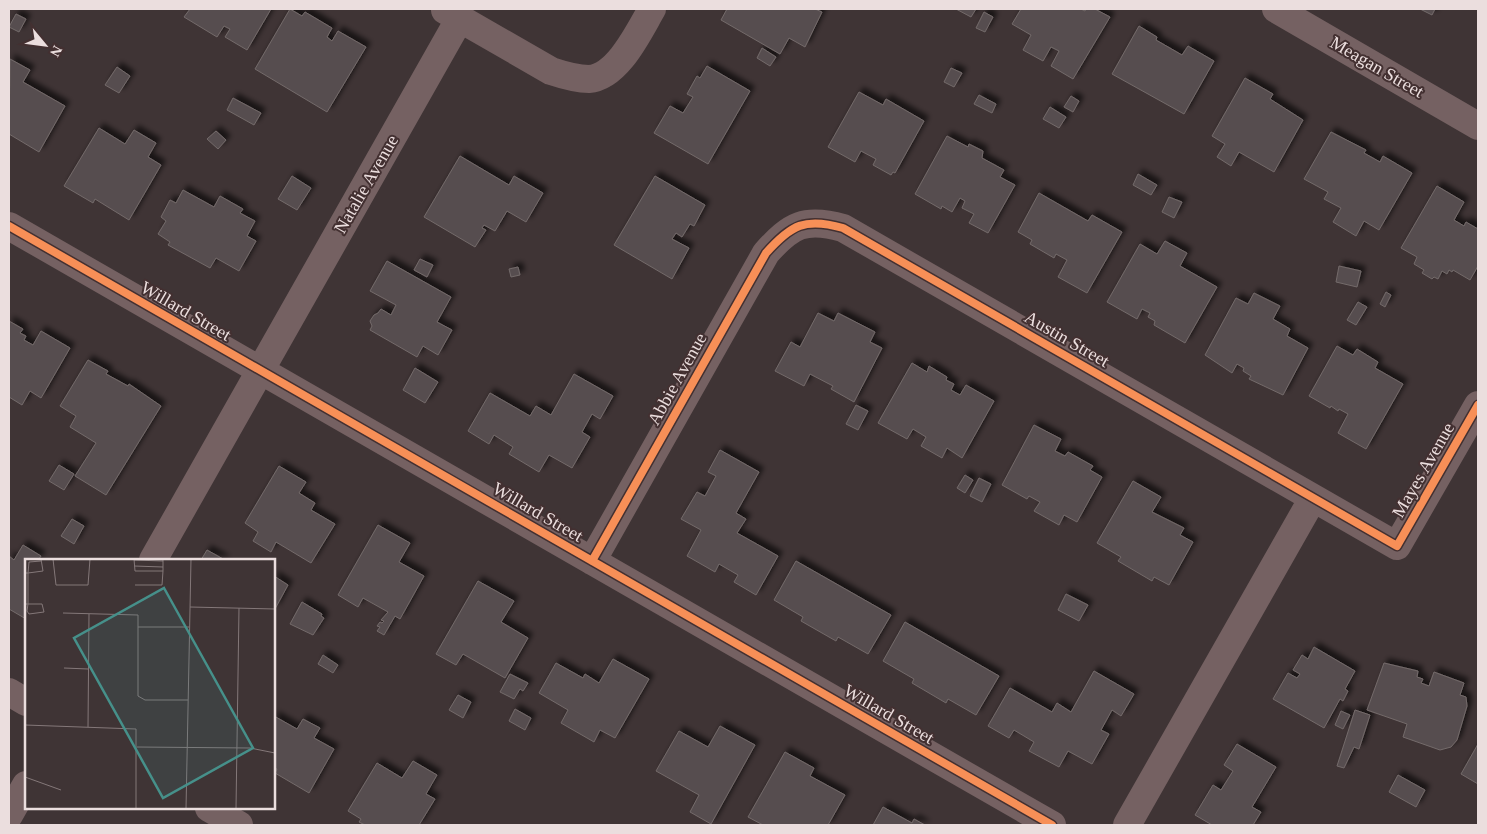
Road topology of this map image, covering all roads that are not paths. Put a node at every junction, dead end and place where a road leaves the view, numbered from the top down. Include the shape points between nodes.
1 (652, 9) edge
2 (1276, 9) edge
3 (452, 13) edge
4 (1478, 126) edge
5 (801, 224) joint
6 (9, 226) edge
7 (259, 371) junction
8 (1478, 405) edge
9 (1313, 498) junction
10 (154, 559) edge
11 (592, 560) junction
12 (9, 692) edge
13 (25, 701) edge
14 (25, 787) edge
15 (211, 809) edge
16 (9, 815) edge
17 (239, 825) edge
18 (1052, 825) edge
19 (1127, 825) edge

1 - 3 street, Natalie Avenue via 628,51 610,69 590,79 551,71
2 - 4 street, Meagan Street
3 - 7 street, Natalie Avenue
5 - 9 street, Austin Street via 822,222 843,228
5 - 11 street, Abbie Avenue via 782,235 766,253
6 - 7 street, Willard Street
7 - 10 street, Natalie Avenue
7 - 11 street, Willard Street
8 - 9 street, Mayes Avenue via 1397,546
9 - 19 street
11 - 18 street, Willard Street
12 - 13 street
14 - 16 street
15 - 17 street

